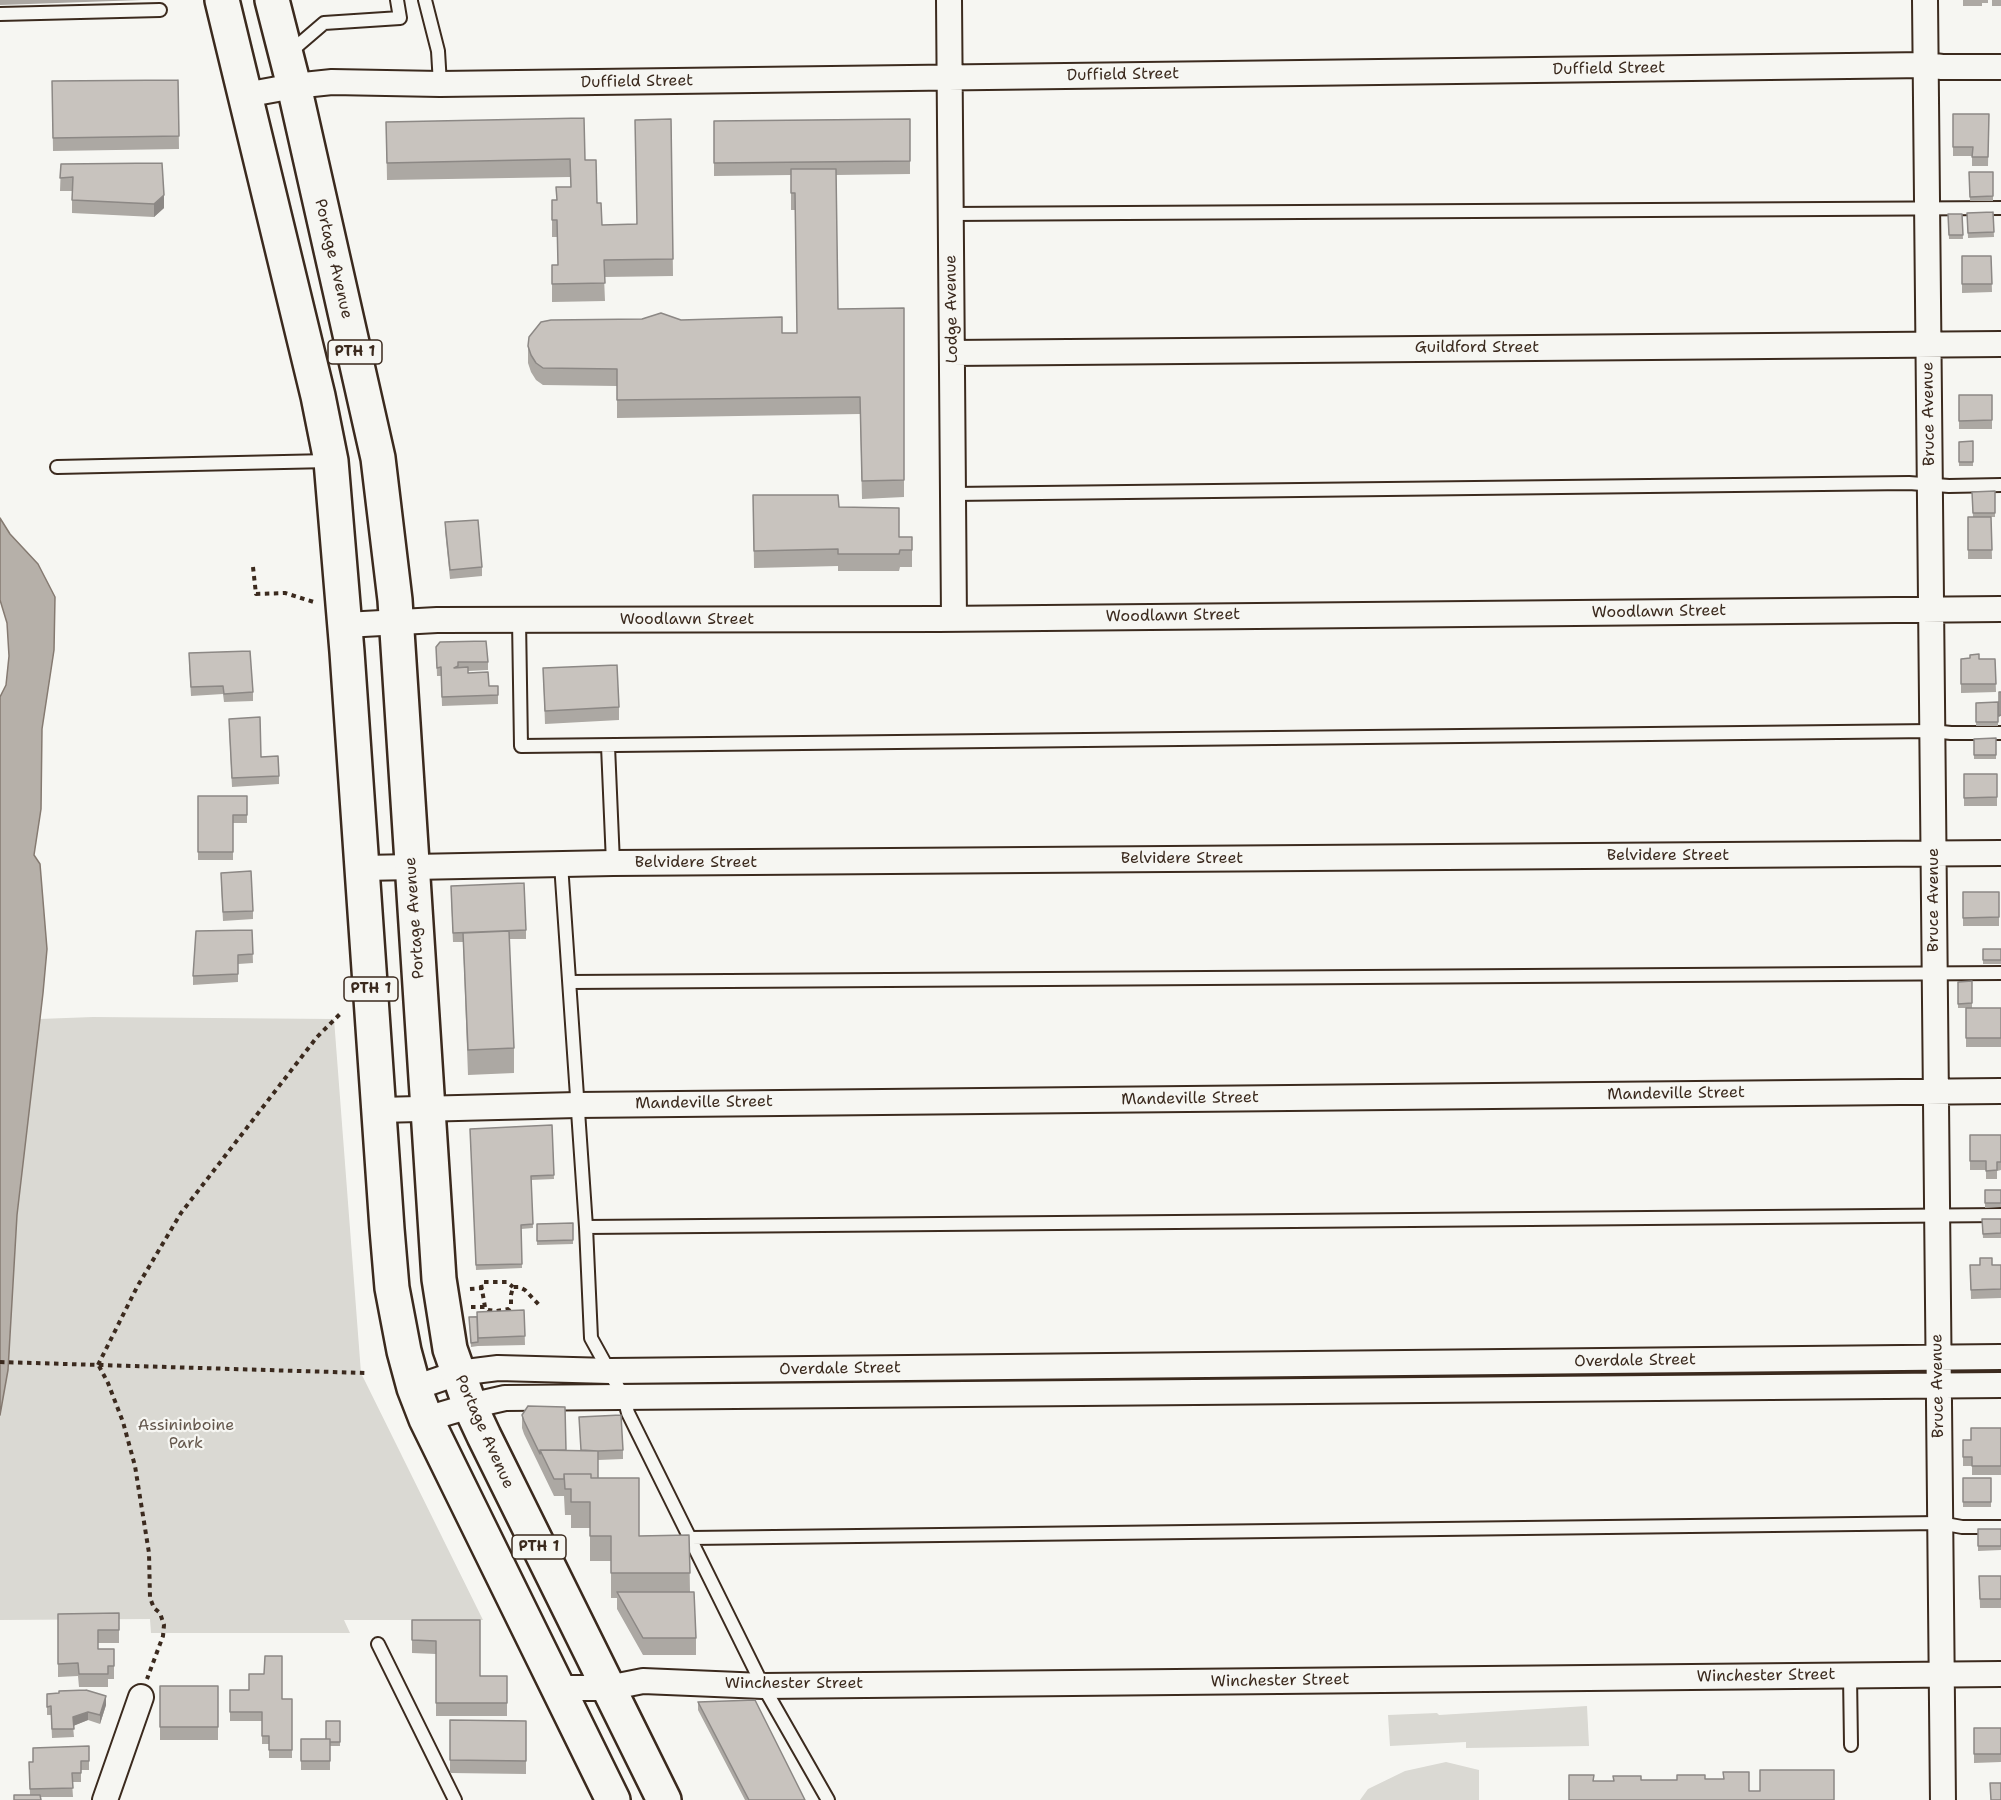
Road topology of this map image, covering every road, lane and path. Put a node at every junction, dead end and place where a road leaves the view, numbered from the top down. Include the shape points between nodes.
1 (222, 0) edge
2 (272, 0) edge
3 (397, 0) edge
4 (425, 0) edge
5 (949, 0) edge
6 (1925, 0) edge
7 (160, 10) dead end
8 (0, 14) edge
9 (1926, 65) junction
10 (2001, 67) edge
11 (290, 71) junction
12 (950, 78) junction
13 (440, 84) junction
14 (245, 95) junction
15 (2001, 208) edge
16 (1928, 209) junction
17 (950, 214) junction
18 (2001, 344) edge
19 (1929, 345) junction
20 (952, 353) junction
21 (331, 461) junction
22 (57, 467) dead end
23 (1930, 485) junction
24 (2001, 485) edge
25 (953, 494) junction
26 (254, 567) dead end
27 (1931, 609) junction
28 (2001, 609) edge
29 (333, 615) junction
30 (954, 619) junction
31 (519, 620) junction
32 (396, 622) junction
33 (1932, 731) junction
34 (2001, 733) edge
35 (608, 746) junction
36 (2001, 853) edge
37 (1934, 854) junction
38 (613, 863) junction
39 (561, 864) junction
40 (412, 866) junction
41 (363, 868) junction
42 (1935, 973) junction
43 (2001, 973) edge
44 (570, 982) junction
45 (340, 1014) dead end
46 (2001, 1091) edge
47 (1936, 1092) junction
48 (578, 1105) junction
49 (428, 1108) junction
50 (380, 1110) junction
51 (2001, 1215) edge
52 (1937, 1216) junction
53 (586, 1227) junction
54 (513, 1287) junction
55 (483, 1288) junction
56 (470, 1289) dead end
57 (485, 1306) junction
58 (540, 1306) dead end
59 (471, 1307) dead end
60 (2001, 1357) edge
61 (1938, 1358) junction
62 (0, 1362) edge
63 (98, 1365) junction
64 (1269, 1365) junction
65 (610, 1371) junction
66 (366, 1373) dead end
67 (458, 1373) junction
68 (2001, 1385) edge
69 (1939, 1386) junction
70 (414, 1388) junction
71 (1270, 1392) junction
72 (624, 1398) junction
73 (470, 1406) junction
74 (426, 1419) junction
75 (1940, 1523) junction
76 (2001, 1527) edge
77 (691, 1538) junction
78 (378, 1644) dead end
79 (1941, 1674) junction
80 (2001, 1674) edge
81 (1850, 1675) junction
82 (763, 1686) junction
83 (560, 1688) junction
84 (608, 1688) junction
85 (141, 1697) joint
86 (1851, 1745) dead end
87 (105, 1800) edge
88 (454, 1800) edge
89 (613, 1800) edge
90 (664, 1800) edge
91 (828, 1800) edge
92 (1943, 1800) edge

1 - 14 highway, PTH 1
2 - 11 highway, Portage Avenue / PTH 1
3 - 11 lane via 400,18 324,23
4 - 13 lane via 438,51
5 - 12 street, Lodge Avenue
6 - 9 street, Bruce Avenue
7 - 8 lane
9 - 10 street, Duffield Street
9 - 12 street, Duffield Street
9 - 16 street, Bruce Avenue
11 - 13 street, Duffield Street via 332,82
11 - 14 street, Duffield Street
11 - 32 highway, Portage Avenue / PTH 1 via 378,458
12 - 13 street, Duffield Street
12 - 17 street, Lodge Avenue
14 - 21 highway, PTH 1
15 - 16 lane
16 - 17 lane
16 - 19 street, Bruce Avenue
17 - 20 street, Lodge Avenue
18 - 19 street, Guildford Street
19 - 20 street, Guildford Street
19 - 23 street, Bruce Avenue
20 - 25 street, Lodge Avenue
21 - 22 lane
21 - 29 highway, PTH 1
23 - 24 lane
23 - 25 lane
23 - 27 street, Bruce Avenue
25 - 30 street, Lodge Avenue
26 - 29 path via 256,594 285,593
27 - 28 street, Woodlawn Street
27 - 30 street, Woodlawn Street
27 - 33 street, Bruce Avenue
29 - 32 street, Woodlawn Street
29 - 41 highway, PTH 1
30 - 31 street, Woodlawn Street
31 - 32 street, Woodlawn Street
31 - 35 lane via 521,746
32 - 40 highway, Portage Avenue / PTH 1
33 - 34 lane
33 - 35 lane
33 - 37 street, Bruce Avenue
35 - 38 lane
36 - 37 street, Belvidere Street
37 - 38 street, Belvidere Street
37 - 42 street, Bruce Avenue
38 - 39 street, Belvidere Street
39 - 40 street, Belvidere Street
39 - 44 lane
40 - 41 street, Belvidere Street
40 - 49 highway, Portage Avenue / PTH 1
41 - 50 highway, PTH 1
42 - 43 lane
42 - 44 lane
42 - 47 street, Bruce Avenue
44 - 48 lane
45 - 63 path via 317,1037 182,1213 136,1287
46 - 47 street, Mandeville Street
47 - 48 street, Mandeville Street
47 - 52 street, Bruce Avenue
48 - 49 street, Mandeville Street
48 - 53 lane
49 - 50 street, Mandeville Street
49 - 67 highway, Portage Avenue / PTH 1 via 439,1279 450,1349
50 - 70 highway, PTH 1 via 392,1288
51 - 52 lane
52 - 53 lane
52 - 61 street, Bruce Avenue
53 - 65 lane via 591,1338
54 - 55 path via 507,1282 484,1282
54 - 57 path via 509,1309 488,1310
54 - 58 path via 525,1290
55 - 56 path
55 - 57 path
57 - 59 path
60 - 61 street, Overdale Street
61 - 64 street, Overdale Street
61 - 69 street, Bruce Avenue
62 - 63 path
63 - 66 path
63 - 85 path via 123,1422 135,1466 149,1553 150,1598 164,1625
64 - 65 street, Overdale Street
64 - 71 street
65 - 67 street, Overdale Street via 498,1368
65 - 72 lane
67 - 70 street, Overdale Street
67 - 73 highway, Portage Avenue / PTH 1
68 - 69 street, Overdale Street
69 - 71 street, Overdale Street
69 - 75 street, Bruce Avenue
70 - 74 highway, PTH 1
71 - 72 street, Overdale Street
72 - 73 street, Overdale Street via 505,1398
72 - 77 lane
73 - 74 street, Overdale Street
73 - 84 highway, Portage Avenue / PTH 1
74 - 83 highway, PTH 1
75 - 76 lane
75 - 77 lane
75 - 79 street, Bruce Avenue
77 - 82 lane
78 - 88 lane
79 - 80 street, Winchester Street
79 - 81 street, Winchester Street
79 - 92 street, Bruce Avenue
81 - 82 street, Winchester Street
81 - 86 lane
82 - 84 street, Winchester Street via 643,1681
82 - 91 lane
83 - 84 street, Winchester Street
83 - 89 highway, PTH 1
84 - 90 highway, Portage Avenue / PTH 1
85 - 87 street

